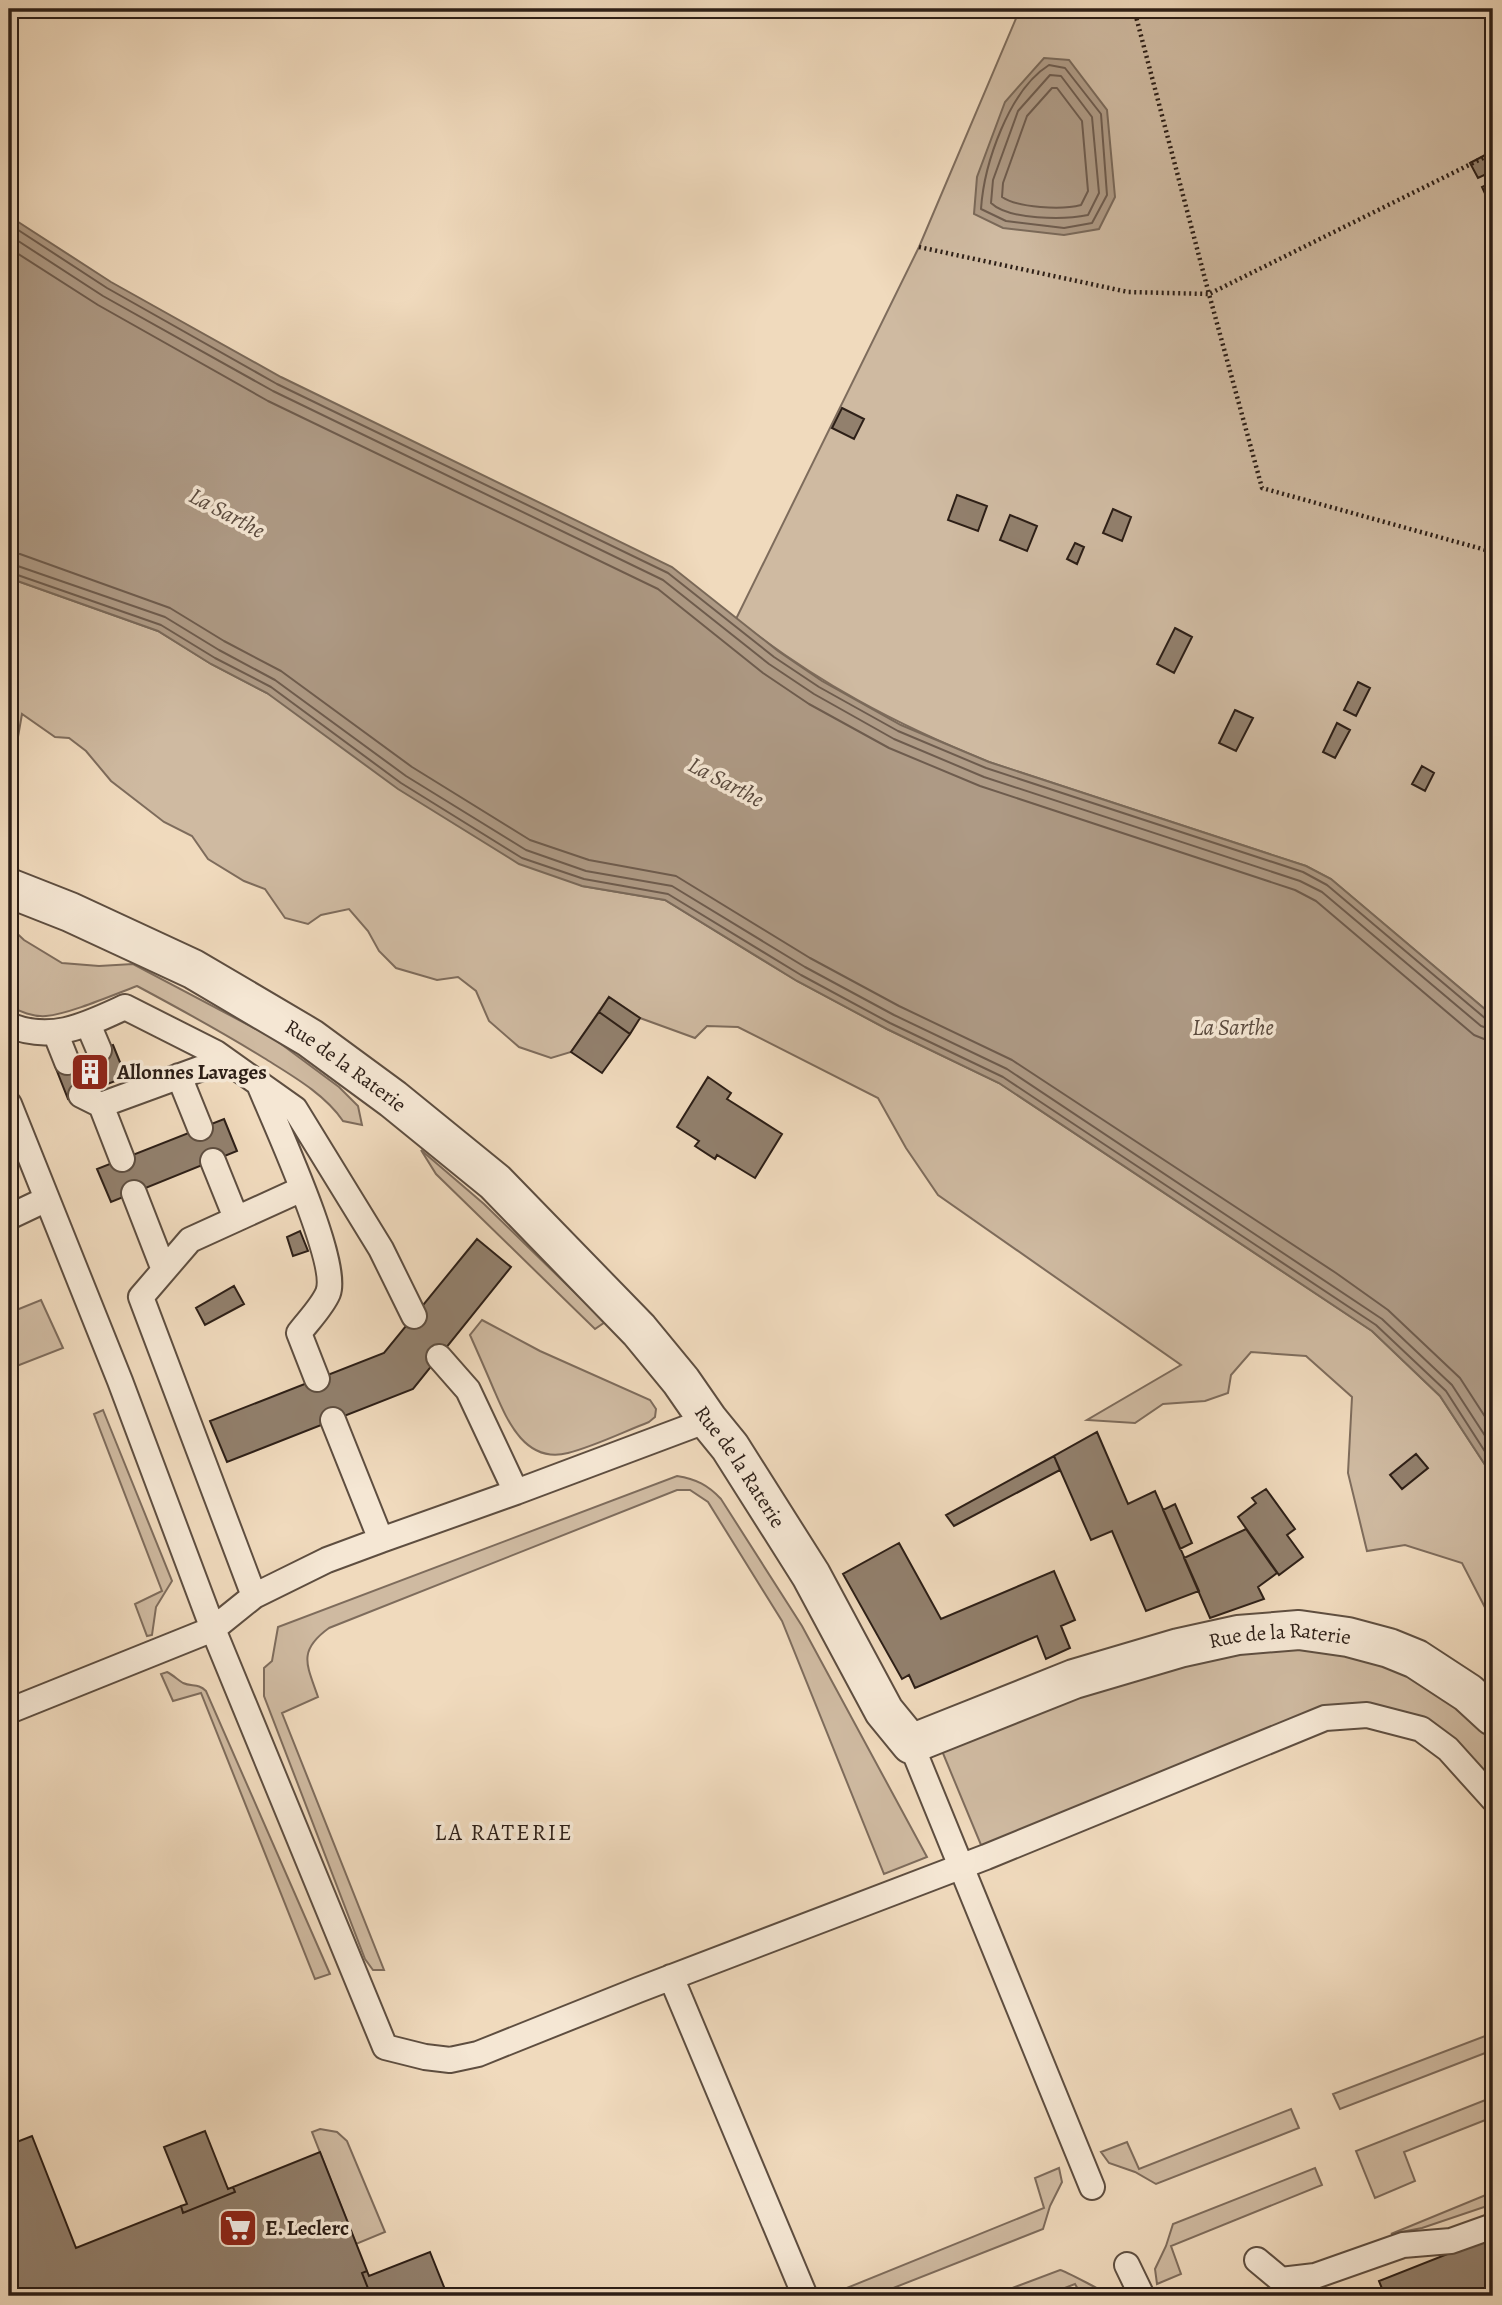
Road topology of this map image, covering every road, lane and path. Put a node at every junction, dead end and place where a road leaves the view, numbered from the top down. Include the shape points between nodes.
1 (1134, 9) edge
2 (1493, 153) edge
3 (919, 247) dead end
4 (1209, 294) junction
5 (1493, 552) edge
6 (9, 888) edge
7 (88, 1024) junction
8 (9, 1025) edge
9 (55, 1032) junction
10 (99, 1050) dead end
11 (224, 1060) junction
12 (67, 1062) dead end
13 (179, 1076) junction
14 (112, 1082) dead end
15 (259, 1084) junction
16 (91, 1100) junction
17 (9, 1104) edge
18 (200, 1128) dead end
19 (122, 1159) dead end
20 (213, 1161) dead end
21 (302, 1189) junction
22 (134, 1193) dead end
23 (47, 1199) junction
24 (9, 1217) edge
25 (236, 1218) junction
26 (164, 1270) junction
27 (414, 1316) dead end
28 (439, 1357) dead end
29 (317, 1379) dead end
30 (333, 1420) dead end
31 (708, 1420) junction
32 (516, 1492) junction
33 (381, 1540) junction
34 (254, 1596) junction
35 (213, 1629) junction
36 (9, 1711) edge
37 (1493, 1716) edge
38 (911, 1744) junction
39 (1493, 1800) edge
40 (962, 1867) junction
41 (671, 1977) junction
42 (1092, 2187) dead end
43 (1493, 2225) edge
44 (1257, 2260) dead end
45 (1127, 2266) dead end
46 (805, 2296) edge
47 (1142, 2296) edge

1 - 4 path
2 - 4 path
3 - 4 path via 1128,292
4 - 5 path via 1262,488
6 - 31 street, Rue de la Raterie via 192,969 310,1038 393,1099 495,1182 578,1266 639,1330
7 - 9 lane
7 - 10 lane
7 - 11 lane via 125,1007
8 - 9 lane via 26,1032
9 - 12 lane
11 - 13 lane
11 - 15 lane
13 - 16 lane
13 - 18 lane
14 - 16 lane
15 - 21 lane
15 - 27 lane via 295,1109 382,1249
16 - 19 lane
17 - 23 lane
20 - 25 lane
21 - 25 lane
21 - 29 lane via 330,1276 328,1293 299,1333
22 - 26 lane
23 - 24 lane
23 - 35 lane
25 - 26 lane via 190,1240
26 - 34 lane via 141,1297
28 - 32 lane via 468,1390
30 - 33 lane
31 - 32 lane
31 - 38 street, Rue de la Raterie via 772,1512 884,1711
32 - 33 lane
33 - 34 lane
34 - 35 lane
35 - 36 lane
35 - 41 lane via 385,2047 450,2060 478,2054
37 - 38 street, Rue de la Raterie via 1468,1693 1389,1648 1299,1630 1238,1635 1179,1648 1074,1679
38 - 40 lane
39 - 40 lane via 1448,1749 1421,1729 1367,1715 1325,1718
40 - 41 lane
40 - 42 lane
41 - 46 lane
43 - 44 lane via 1451,2241 1403,2245 1315,2276 1282,2280
45 - 47 lane

